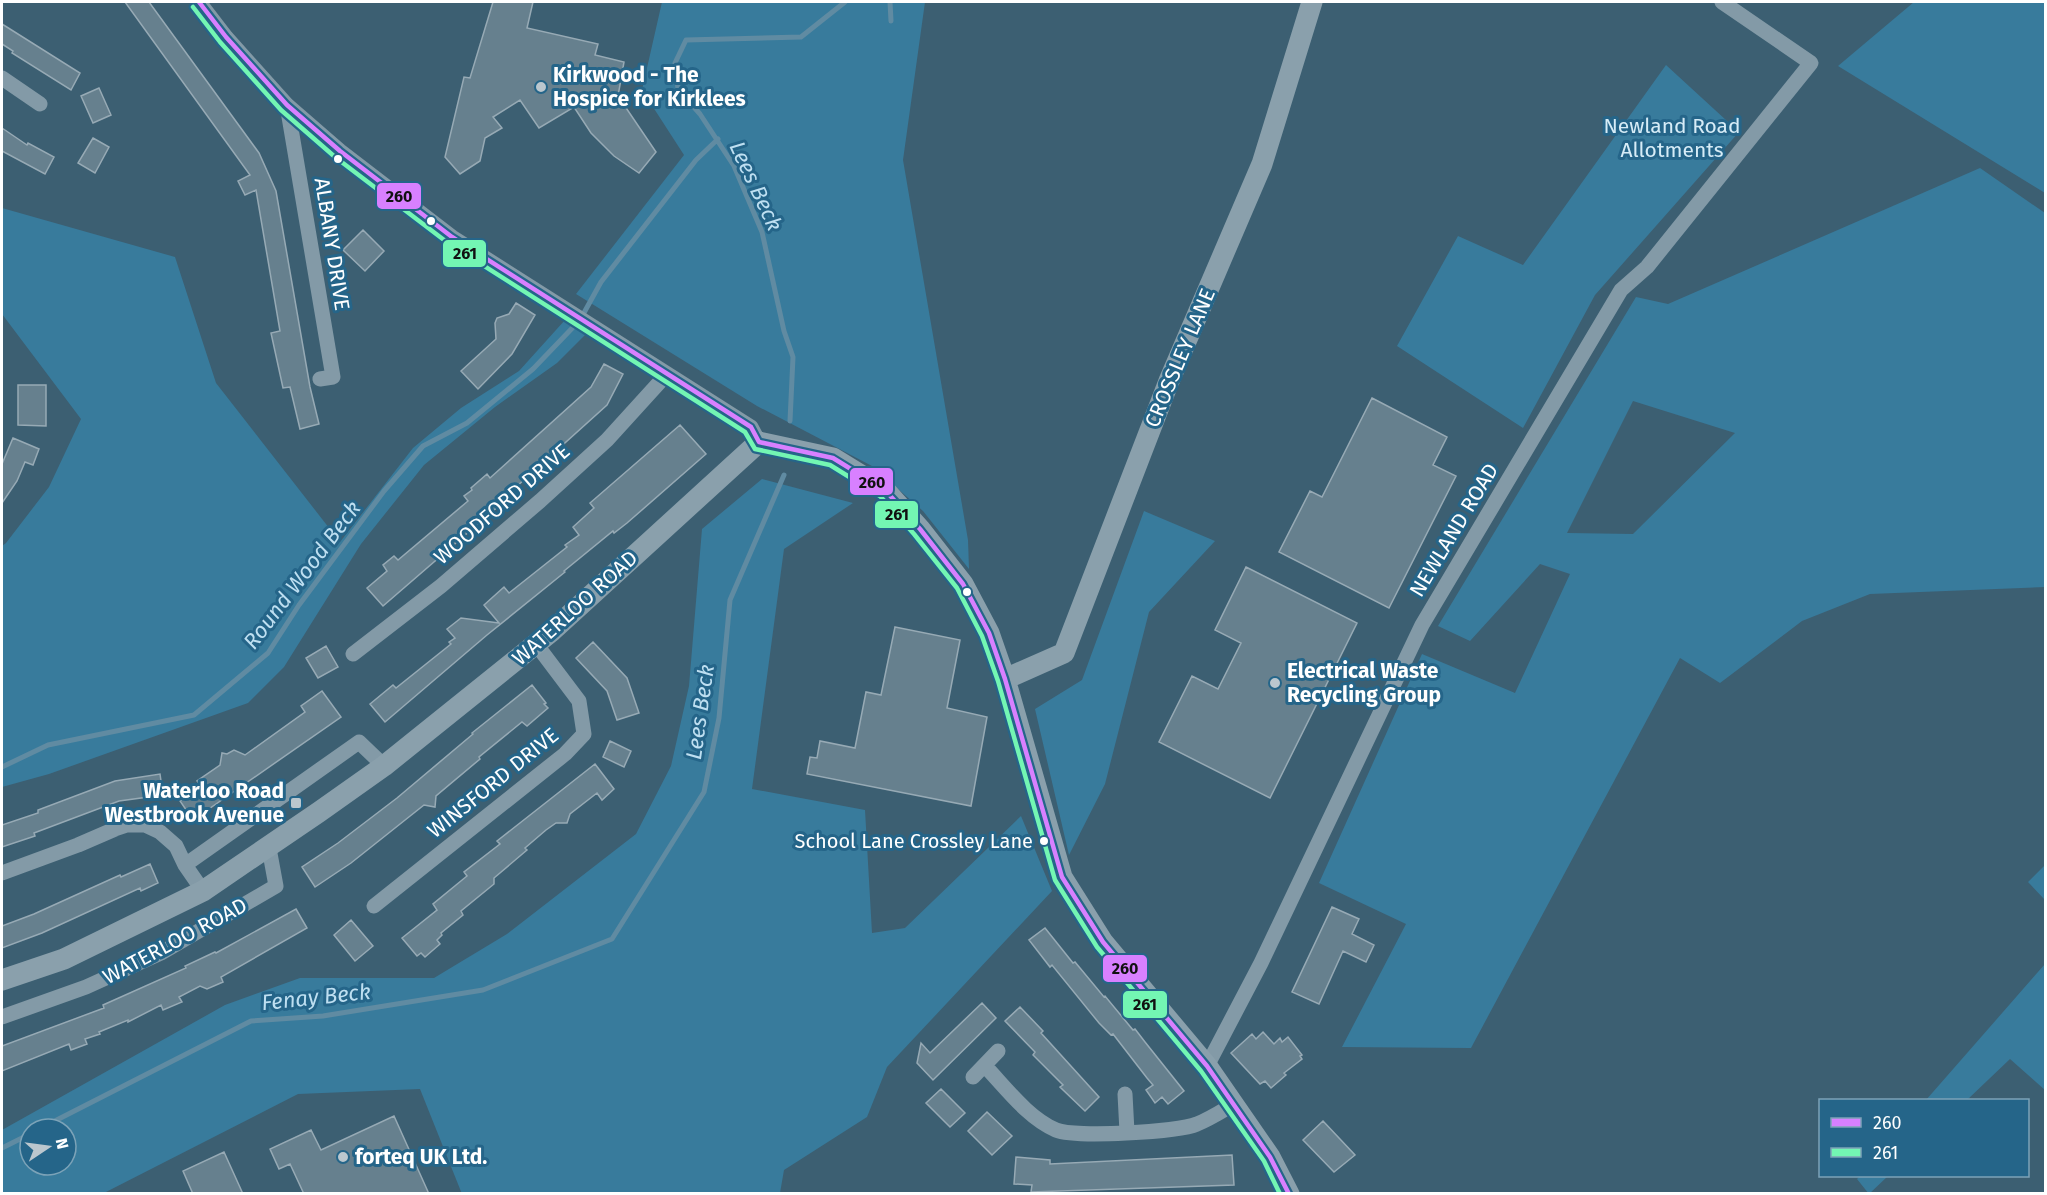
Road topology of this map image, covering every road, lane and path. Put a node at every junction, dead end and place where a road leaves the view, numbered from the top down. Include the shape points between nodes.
1 (199, 2) edge
2 (1312, 2) edge
3 (1722, 2) edge
4 (2, 78) edge
5 (40, 104) dead end
6 (287, 105) junction
7 (667, 374) junction
8 (320, 380) dead end
9 (759, 442) junction
10 (536, 644) junction
11 (353, 654) dead end
12 (1005, 679) junction
13 (384, 766) junction
14 (269, 848) junction
15 (185, 865) junction
16 (2, 873) edge
17 (203, 891) junction
18 (374, 906) dead end
19 (2, 980) edge
20 (2, 1017) edge
21 (998, 1052) dead end
22 (1207, 1066) junction
23 (1125, 1094) dead end
24 (1234, 1104) junction
25 (1127, 1132) junction
26 (1289, 1194) edge

1 - 6 street
2 - 12 street, CROSSLEY LANE via 1262,164 1169,381 1064,652
3 - 22 street, NEWLAND ROAD via 1811,63 1647,267 1621,290 1422,625 1261,963
4 - 5 street
6 - 7 street via 452,237
6 - 8 street, ALBANY DRIVE via 333,377
7 - 9 street via 752,427
7 - 11 street, WOODFORD DRIVE via 607,440 540,501 441,586
9 - 10 street, WATERLOO ROAD
9 - 12 street via 833,459 885,490 963,584 988,633
10 - 13 street, WATERLOO ROAD
10 - 18 street, WINSFORD DRIVE via 579,701 584,734 565,754
12 - 22 street via 1062,877 1103,942
13 - 14 street, WATERLOO ROAD
13 - 15 street via 358,742
14 - 17 street, WATERLOO ROAD
14 - 20 street, WATERLOO ROAD via 276,886 161,952 86,987
15 - 16 street via 176,846 160,832 145,825 127,825
15 - 17 street
17 - 19 street, WATERLOO ROAD via 64,959
21 - 25 street via 979,1072 1057,1131
22 - 24 street
23 - 25 street
24 - 25 street via 1197,1124 1169,1131
24 - 26 street via 1270,1157

